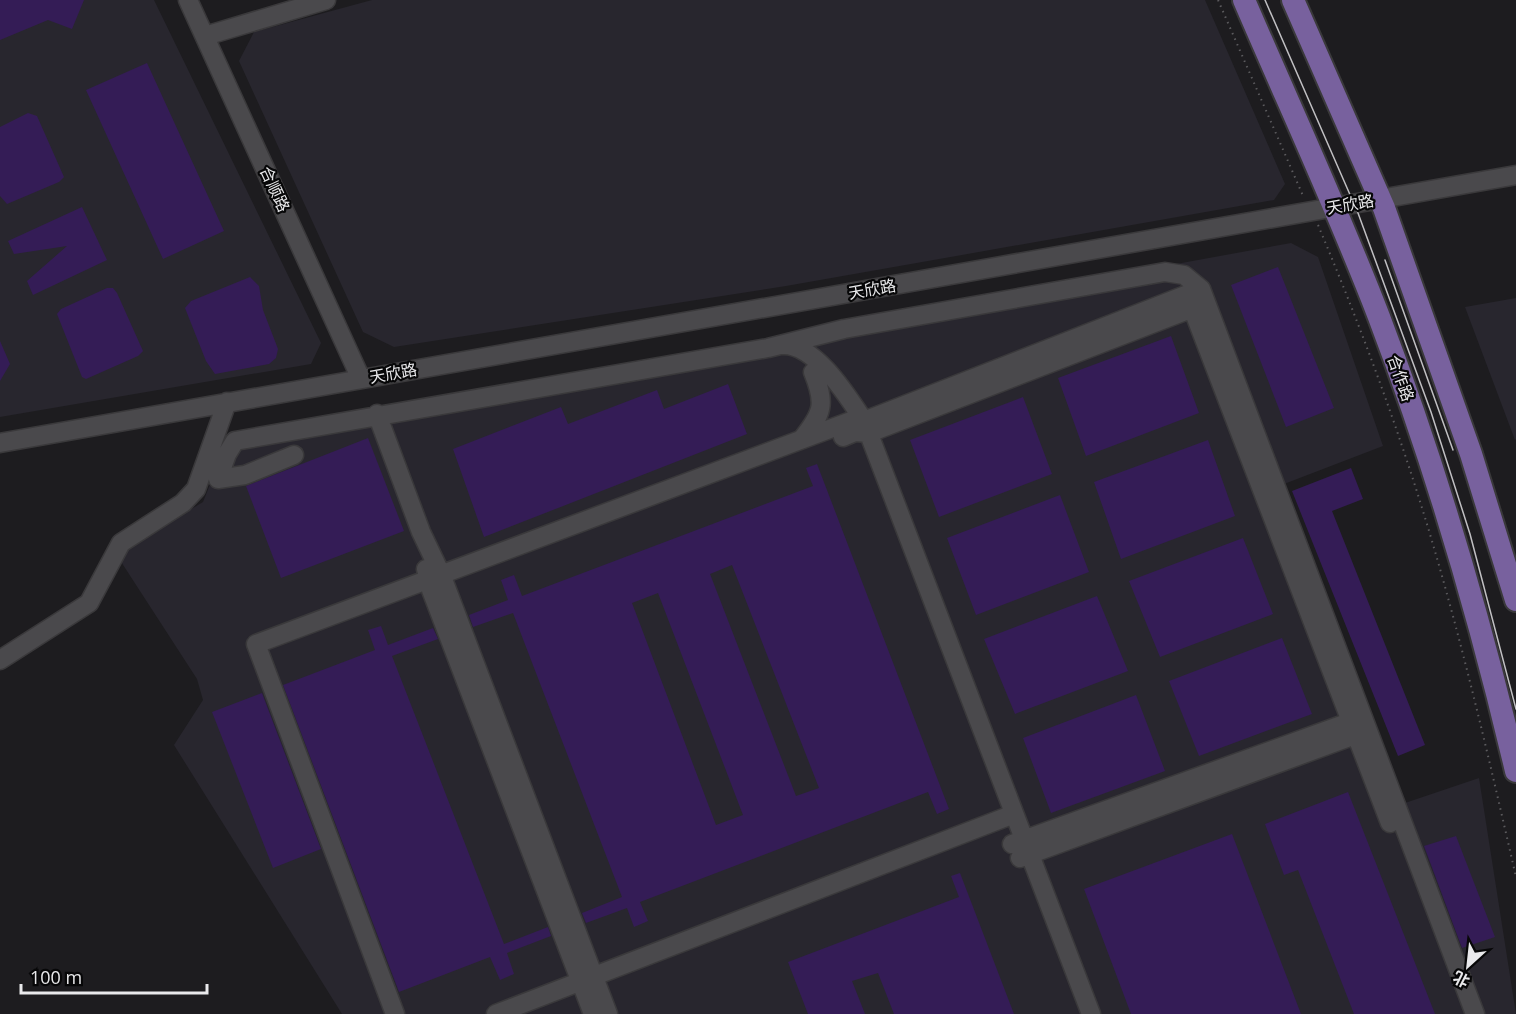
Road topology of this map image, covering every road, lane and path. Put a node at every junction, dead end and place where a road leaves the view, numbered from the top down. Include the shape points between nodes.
1 (189, 0) edge
2 (326, 0) edge
3 (1218, 0) edge
4 (1244, 0) edge
5 (1293, 0) edge
6 (205, 36) junction
7 (1516, 175) edge
8 (1381, 199) junction
9 (1333, 207) junction
10 (1310, 211) junction
11 (1196, 298) junction
12 (768, 348) junction
13 (813, 372) junction
14 (361, 379) junction
15 (228, 402) junction
16 (376, 414) junction
17 (860, 427) junction
18 (802, 439) junction
19 (0, 443) edge
20 (294, 455) dead end
21 (436, 582) junction
22 (1516, 600) edge
23 (0, 660) edge
24 (1359, 726) junction
25 (1516, 771) edge
26 (1008, 816) junction
27 (1021, 849) junction
28 (1516, 877) edge
29 (587, 979) junction
30 (395, 1014) edge
31 (496, 1014) edge
32 (593, 1014) edge
33 (608, 1014) edge
34 (1077, 1014) edge
35 (1090, 1014) edge
36 (1463, 1014) edge
37 (1475, 1014) edge

1 - 6 street, 合顺路
2 - 6 street
3 - 10 path
4 - 9 main road, 合作路
5 - 8 main road
6 - 14 street, 合顺路
7 - 8 street, 天欣路
8 - 9 street, 天欣路
8 - 22 main road via 1471,454
9 - 10 street, 天欣路
9 - 25 main road, 合作路 via 1379,317 1424,443
10 - 14 street, 天欣路
10 - 28 path via 1373,365 1442,575 1480,717
11 - 12 street via 1184,275 1166,272 844,330
11 - 17 street
11 - 24 street
12 - 13 street via 784,353
12 - 16 street
12 - 17 street via 785,344 808,354 840,386
13 - 17 street
13 - 18 street via 822,401 820,414
14 - 15 street, 天欣路
15 - 19 street, 天欣路
15 - 23 street via 196,489 183,503 121,543 89,603
16 - 20 street via 236,441 226,454 218,479 245,475
16 - 21 street
17 - 18 street
17 - 21 street
17 - 26 street
18 - 21 street
21 - 29 street
21 - 30 street via 258,649
24 - 27 street
24 - 36 street
24 - 37 street
26 - 27 street
26 - 29 street
27 - 34 street
27 - 35 street
29 - 31 street
29 - 32 street
29 - 33 street

